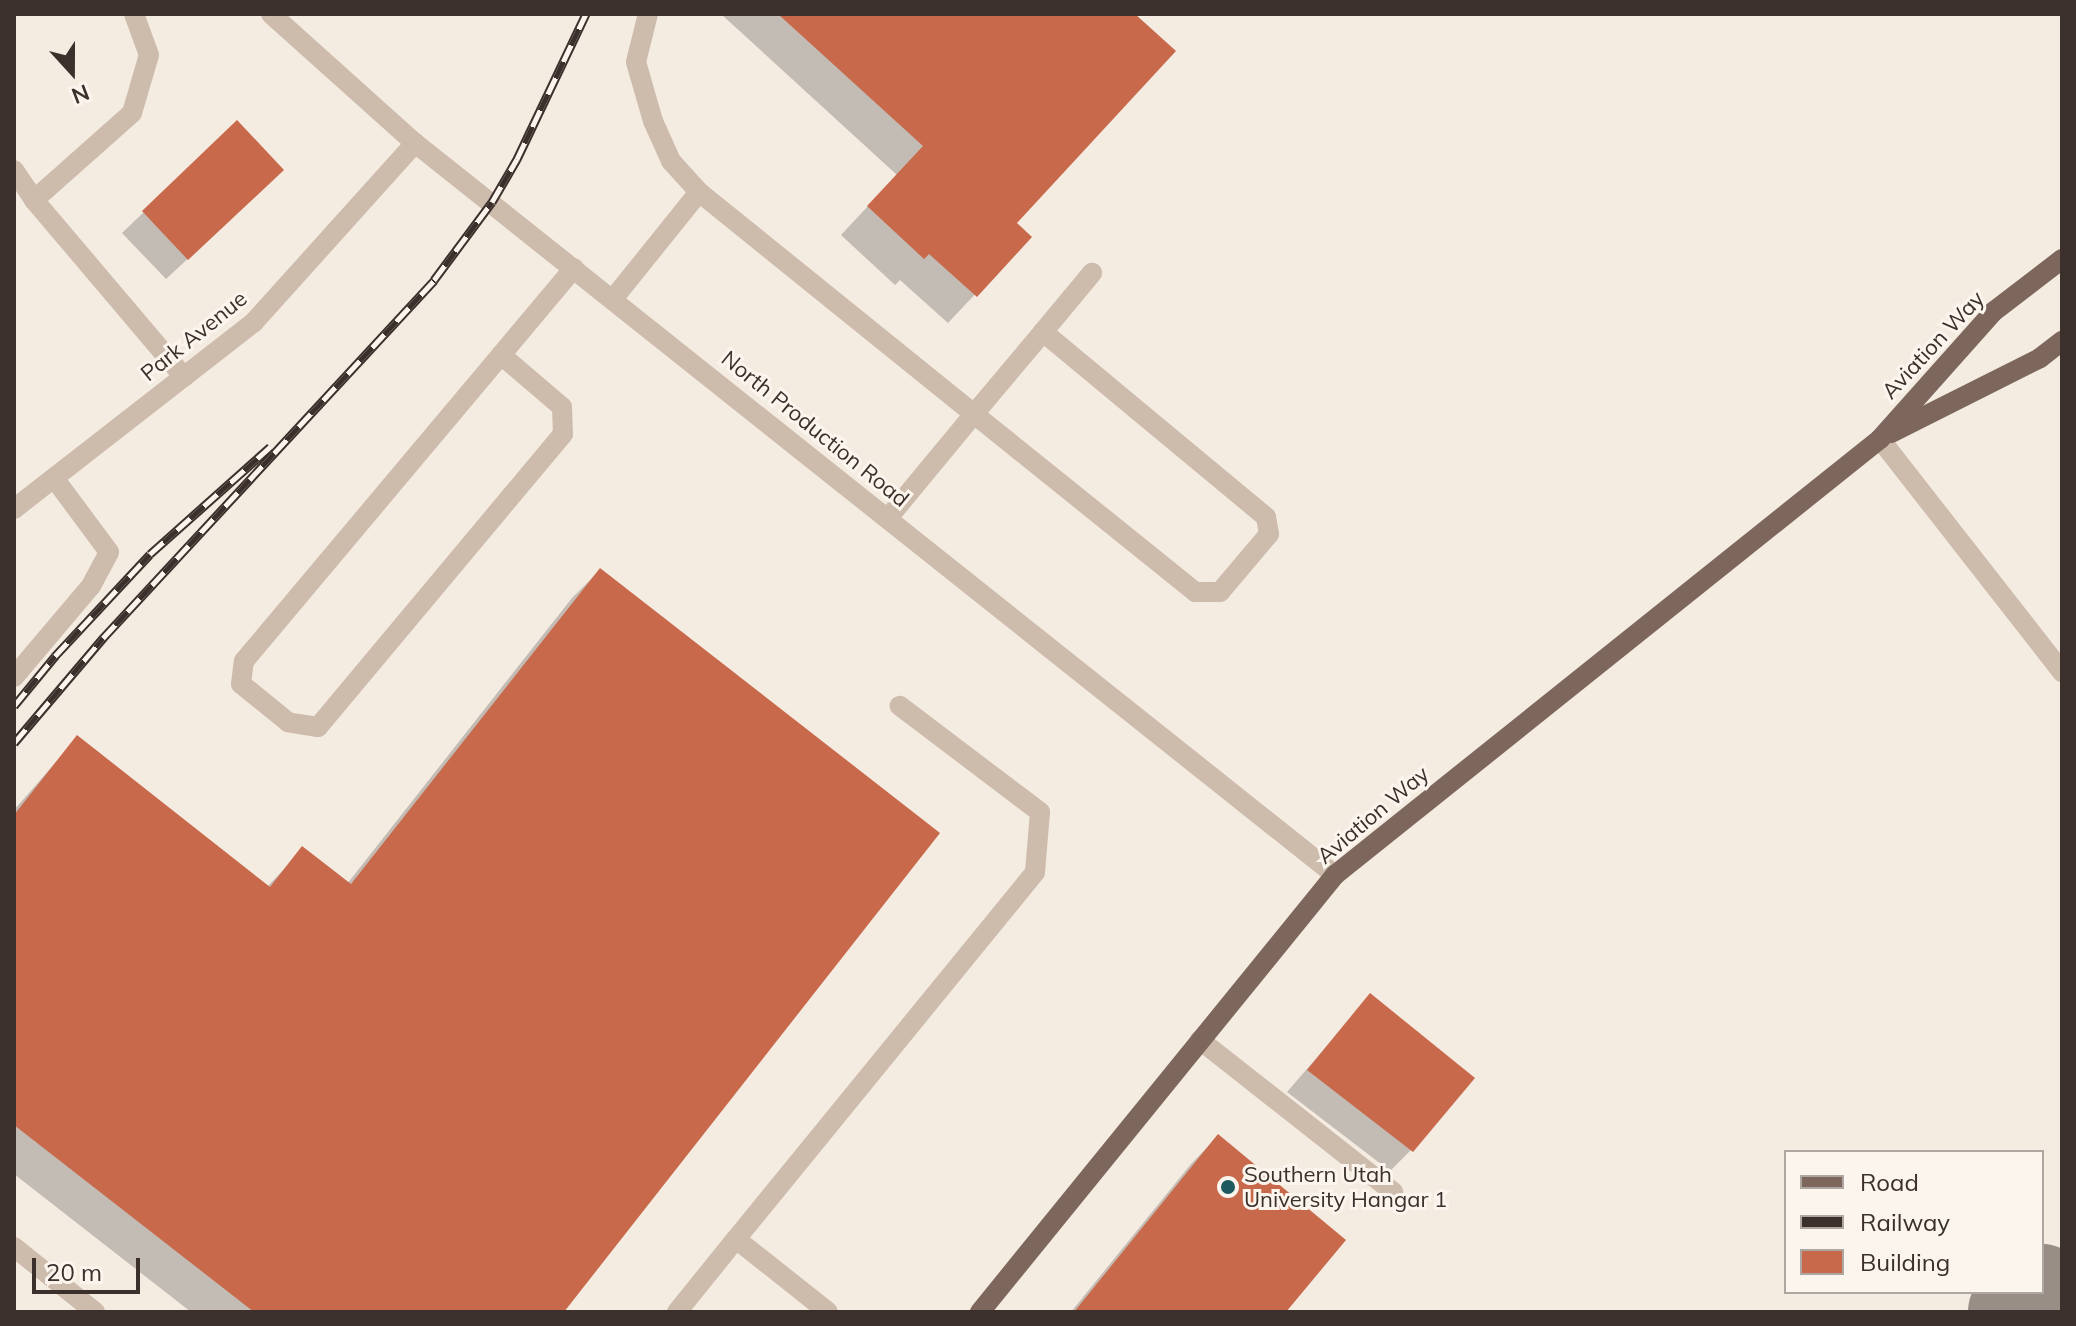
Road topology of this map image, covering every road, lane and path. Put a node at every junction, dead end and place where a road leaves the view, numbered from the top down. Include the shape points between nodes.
1 (134, 14) edge
2 (271, 14) edge
3 (648, 14) edge
4 (415, 143) junction
5 (14, 170) edge
6 (699, 192) junction
7 (34, 200) junction
8 (2062, 259) edge
9 (574, 268) junction
10 (1092, 273) dead end
11 (613, 299) junction
12 (1043, 332) junction
13 (2062, 341) edge
14 (501, 355) junction
15 (184, 377) junction
16 (974, 414) junction
17 (1880, 439) junction
18 (54, 478) junction
19 (14, 509) edge
20 (888, 518) junction
21 (2062, 672) edge
22 (14, 677) edge
23 (900, 706) dead end
24 (1335, 875) junction
25 (1200, 1040) junction
26 (1393, 1192) dead end
27 (736, 1239) junction
28 (14, 1247) edge
29 (95, 1312) edge
30 (677, 1312) edge
31 (828, 1312) edge
32 (980, 1312) edge

1 - 7 street via 149,55 132,113
2 - 4 street, North Production Road
3 - 6 street via 636,62 671,161
4 - 9 street, North Production Road
4 - 15 street, Park Avenue via 254,322
5 - 7 street
6 - 11 street
6 - 16 street
7 - 15 street
8 - 17 main road, Aviation Way via 1993,312
9 - 11 street, North Production Road
9 - 14 street
10 - 12 street
11 - 20 street, North Production Road
12 - 16 street
12 - 16 street via 1266,517 1269,534 1220,592 1195,592
13 - 17 main road, Aviation Way via 2040,358
14 - 14 street via 244,661 241,684 288,722 318,727 563,434 562,407
15 - 18 street, Park Avenue
16 - 20 street
17 - 21 street
17 - 24 main road, Aviation Way
18 - 19 street, Park Avenue
18 - 22 street via 109,552 91,586
20 - 24 street, North Production Road
23 - 27 street via 1040,812 1035,872
24 - 25 main road, Aviation Way
25 - 26 street
25 - 32 main road, Aviation Way
27 - 30 street
27 - 31 street
28 - 29 street

